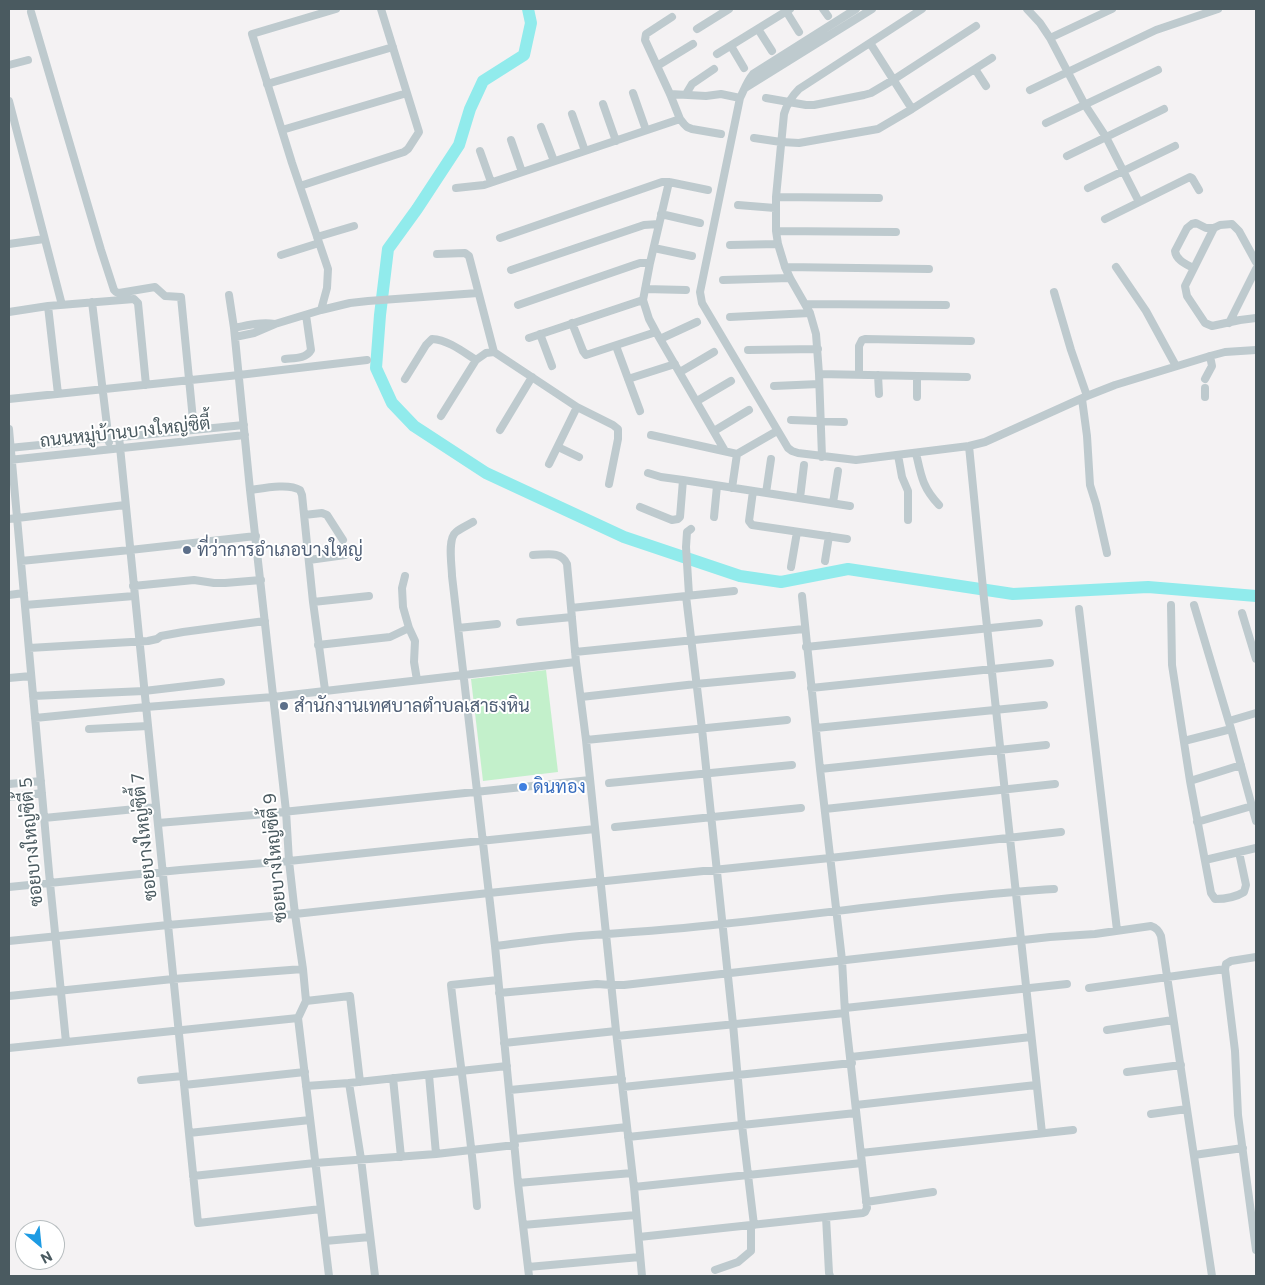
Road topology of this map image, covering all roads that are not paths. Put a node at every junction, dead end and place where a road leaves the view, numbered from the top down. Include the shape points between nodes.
1 (336, 9) edge
2 (381, 9) edge
3 (729, 9) edge
4 (823, 9) edge
5 (856, 9) edge
6 (872, 9) edge
7 (922, 9) edge
8 (1027, 9) edge
9 (1112, 9) edge
10 (1218, 9) edge
11 (788, 10) edge
12 (31, 12) dead end
13 (828, 16) dead end
14 (672, 17) dead end
15 (976, 26) dead end
16 (697, 29) dead end
17 (758, 29) junction
18 (799, 32) dead end
19 (1050, 38) junction
20 (870, 43) junction
21 (693, 44) dead end
22 (731, 46) junction
23 (392, 47) junction
24 (772, 51) dead end
25 (717, 54) dead end
26 (992, 58) dead end
27 (28, 60) dead end
28 (9, 66) edge
29 (657, 66) junction
30 (744, 68) dead end
31 (714, 69) dead end
32 (975, 69) junction
33 (1158, 70) dead end
34 (1067, 72) junction
35 (892, 80) junction
36 (267, 84) junction
37 (986, 86) dead end
38 (745, 88) junction
39 (1030, 90) dead end
40 (407, 93) junction
41 (633, 93) dead end
42 (670, 94) junction
43 (686, 94) junction
44 (740, 98) junction
45 (766, 98) dead end
46 (9, 101) edge
47 (788, 102) junction
48 (603, 104) dead end
49 (1084, 105) junction
50 (912, 109) junction
51 (1164, 109) dead end
52 (572, 114) dead end
53 (680, 119) junction
54 (1046, 123) dead end
55 (541, 127) dead end
56 (282, 130) junction
57 (646, 130) junction
58 (721, 134) dead end
59 (1106, 137) junction
60 (754, 138) dead end
61 (511, 140) dead end
62 (616, 141) junction
63 (781, 142) junction
64 (1175, 146) dead end
65 (480, 151) dead end
66 (585, 151) junction
67 (1067, 156) dead end
68 (554, 161) junction
69 (1123, 171) junction
70 (522, 172) junction
71 (491, 182) junction
72 (669, 182) junction
73 (300, 186) junction
74 (456, 188) dead end
75 (1088, 188) dead end
76 (708, 190) dead end
77 (1199, 190) dead end
78 (776, 197) junction
79 (879, 198) dead end
80 (1139, 202) junction
81 (738, 205) dead end
82 (775, 208) junction
83 (661, 214) junction
84 (1105, 219) dead end
85 (700, 223) dead end
86 (658, 224) junction
87 (354, 226) dead end
88 (1214, 228) junction
89 (776, 231) junction
90 (896, 232) dead end
91 (500, 238) dead end
92 (44, 239) junction
93 (318, 240) junction
94 (9, 244) edge
95 (778, 244) junction
96 (730, 245) dead end
97 (654, 248) junction
98 (437, 254) dead end
99 (281, 255) dead end
100 (692, 256) dead end
101 (1256, 262) edge
102 (650, 263) junction
103 (785, 267) junction
104 (1116, 267) dead end
105 (1193, 268) junction
106 (1256, 269) edge
107 (511, 270) dead end
108 (928, 270) dead end
109 (790, 278) junction
110 (723, 280) dead end
111 (644, 289) junction
112 (686, 290) dead end
113 (1054, 292) dead end
114 (478, 293) junction
115 (228, 295) dead end
116 (643, 300) junction
117 (92, 302) junction
118 (805, 304) junction
119 (62, 305) junction
120 (518, 305) dead end
121 (946, 305) dead end
122 (48, 306) junction
123 (321, 310) junction
124 (9, 312) edge
125 (810, 313) junction
126 (306, 315) junction
127 (730, 317) dead end
128 (1256, 318) edge
129 (697, 322) dead end
130 (572, 323) junction
131 (1229, 323) junction
132 (275, 324) junction
133 (234, 328) junction
134 (540, 334) junction
135 (658, 335) junction
136 (235, 337) junction
137 (529, 338) dead end
138 (971, 341) dead end
139 (616, 346) junction
140 (818, 349) junction
141 (748, 350) dead end
142 (1256, 350) edge
143 (494, 352) junction
144 (714, 352) dead end
145 (1210, 356) junction
146 (285, 359) dead end
147 (367, 360) dead end
148 (476, 360) junction
149 (674, 364) junction
150 (552, 366) dead end
151 (1176, 366) junction
152 (680, 372) junction
153 (819, 374) junction
154 (859, 374) junction
155 (239, 375) junction
156 (878, 375) junction
157 (917, 376) junction
158 (532, 377) junction
159 (966, 377) dead end
160 (405, 378) dead end
161 (628, 379) junction
162 (189, 380) junction
163 (731, 381) dead end
164 (819, 384) junction
165 (146, 385) junction
166 (774, 386) dead end
167 (103, 389) junction
168 (58, 394) junction
169 (879, 394) dead end
170 (917, 396) dead end
171 (1085, 398) junction
172 (1205, 398) dead end
173 (9, 399) edge
174 (696, 401) junction
175 (577, 407) junction
176 (749, 410) dead end
177 (640, 411) dead end
178 (441, 416) dead end
179 (791, 420) dead end
180 (821, 421) junction
181 (844, 422) dead end
182 (244, 425) junction
183 (9, 429) edge
184 (194, 430) junction
185 (500, 430) dead end
186 (714, 431) junction
187 (777, 431) junction
188 (245, 435) junction
189 (652, 435) dead end
190 (119, 437) junction
191 (109, 438) junction
192 (969, 446) junction
193 (558, 447) junction
194 (10, 448) edge
195 (119, 448) junction
196 (110, 449) junction
197 (725, 451) junction
198 (916, 453) junction
199 (737, 454) junction
200 (898, 455) junction
201 (579, 457) dead end
202 (822, 457) junction
203 (771, 459) dead end
204 (10, 460) edge
205 (549, 464) dead end
206 (804, 465) dead end
207 (838, 471) dead end
208 (648, 473) dead end
209 (683, 480) junction
210 (609, 484) dead end
211 (717, 486) junction
212 (925, 486) junction
213 (732, 488) junction
214 (250, 490) junction
215 (753, 491) junction
216 (908, 491) junction
217 (766, 493) junction
218 (800, 498) junction
219 (833, 503) junction
220 (125, 505) junction
221 (939, 505) dead end
222 (850, 506) dead end
223 (640, 507) dead end
224 (304, 515) junction
225 (714, 517) dead end
226 (13, 518) edge
227 (908, 520) dead end
228 (473, 522) dead end
229 (691, 529) dead end
230 (797, 532) junction
231 (256, 536) junction
232 (829, 536) junction
233 (847, 539) dead end
234 (343, 540) dead end
235 (130, 550) junction
236 (1107, 553) dead end
237 (345, 555) dead end
238 (533, 555) dead end
239 (309, 560) junction
240 (21, 561) junction
241 (825, 561) dead end
242 (792, 566) dead end
243 (405, 576) dead end
244 (261, 580) junction
245 (133, 586) junction
246 (734, 591) dead end
247 (24, 593) junction
248 (9, 595) edge
249 (134, 596) junction
250 (369, 596) dead end
251 (688, 596) junction
252 (802, 596) dead end
253 (313, 602) junction
254 (25, 605) junction
255 (1171, 605) dead end
256 (1194, 605) dead end
257 (1079, 609) dead end
258 (571, 613) junction
259 (1242, 613) dead end
260 (265, 621) junction
261 (520, 622) dead end
262 (1039, 623) dead end
263 (497, 624) dead end
264 (409, 628) junction
265 (458, 628) junction
266 (804, 629) junction
267 (988, 629) junction
268 (691, 639) junction
269 (139, 641) junction
270 (318, 645) junction
271 (29, 648) junction
272 (806, 648) junction
273 (575, 652) junction
274 (1256, 659) edge
275 (576, 662) junction
276 (1050, 663) dead end
277 (992, 669) junction
278 (464, 675) junction
279 (792, 675) dead end
280 (31, 676) junction
281 (9, 678) edge
282 (417, 680) junction
283 (221, 682) dead end
284 (696, 684) junction
285 (811, 688) junction
286 (325, 690) junction
287 (144, 691) junction
288 (33, 696) junction
289 (274, 696) junction
290 (582, 697) junction
291 (1044, 705) dead end
292 (146, 707) junction
293 (996, 709) junction
294 (1256, 713) edge
295 (35, 718) junction
296 (787, 720) dead end
297 (1230, 725) junction
298 (148, 726) junction
299 (816, 728) junction
300 (88, 729) dead end
301 (702, 729) junction
302 (586, 740) junction
303 (1184, 741) junction
304 (1046, 745) dead end
305 (1000, 750) junction
306 (792, 765) dead end
307 (1241, 765) junction
308 (820, 769) junction
309 (706, 773) junction
310 (590, 780) junction
311 (41, 781) junction
312 (1190, 781) junction
313 (609, 783) dead end
314 (9, 784) edge
315 (1055, 784) dead end
316 (1004, 789) junction
317 (477, 791) junction
318 (42, 793) junction
319 (9, 796) edge
320 (1252, 806) junction
321 (156, 807) junction
322 (801, 808) dead end
323 (825, 809) junction
324 (286, 811) junction
325 (711, 817) junction
326 (44, 818) junction
327 (1197, 822) junction
328 (1256, 822) edge
329 (158, 823) junction
330 (615, 827) dead end
331 (595, 829) junction
332 (1061, 832) dead end
333 (1010, 838) junction
334 (483, 840) junction
335 (1256, 848) edge
336 (1239, 852) junction
337 (830, 858) junction
338 (1204, 860) junction
339 (289, 861) junction
340 (716, 870) junction
341 (162, 872) junction
342 (601, 881) junction
343 (50, 883) junction
344 (9, 887) edge
345 (1054, 889) dead end
346 (1015, 892) junction
347 (489, 893) junction
348 (836, 911) junction
349 (295, 914) junction
350 (722, 924) junction
351 (168, 925) junction
352 (1117, 930) junction
353 (606, 934) junction
354 (55, 936) junction
355 (1020, 940) junction
356 (9, 941) edge
357 (495, 946) junction
358 (1256, 957) edge
359 (842, 960) junction
360 (303, 969) junction
361 (1225, 969) junction
362 (727, 974) junction
363 (1168, 976) junction
364 (173, 979) junction
365 (498, 980) junction
366 (1066, 984) dead end
367 (611, 985) junction
368 (1026, 988) junction
369 (1089, 988) dead end
370 (61, 990) junction
371 (499, 993) junction
372 (9, 996) edge
373 (306, 1002) junction
374 (845, 1010) junction
375 (298, 1018) junction
376 (1173, 1020) junction
377 (733, 1024) junction
378 (1107, 1030) dead end
379 (179, 1031) junction
380 (616, 1034) junction
381 (1031, 1037) junction
382 (66, 1042) junction
383 (504, 1043) junction
384 (9, 1048) edge
385 (851, 1060) junction
386 (1181, 1065) junction
387 (507, 1066) junction
388 (461, 1071) junction
389 (304, 1072) junction
390 (1127, 1072) dead end
391 (429, 1075) junction
392 (737, 1075) junction
393 (183, 1076) junction
394 (393, 1078) junction
395 (141, 1080) dead end
396 (360, 1082) junction
397 (349, 1083) junction
398 (622, 1083) junction
399 (184, 1085) junction
400 (306, 1086) junction
401 (1036, 1086) junction
402 (510, 1090) junction
403 (856, 1109) junction
404 (1187, 1109) junction
405 (1152, 1114) dead end
406 (310, 1120) junction
407 (742, 1125) junction
408 (627, 1127) junction
409 (1073, 1130) dead end
410 (189, 1133) junction
411 (1042, 1133) junction
412 (628, 1137) junction
413 (515, 1142) junction
414 (1243, 1148) junction
415 (472, 1150) junction
416 (861, 1152) junction
417 (436, 1154) junction
418 (1194, 1155) junction
419 (401, 1156) junction
420 (361, 1159) junction
421 (316, 1162) junction
422 (862, 1162) junction
423 (632, 1173) junction
424 (748, 1175) junction
425 (193, 1176) junction
426 (518, 1183) junction
427 (634, 1187) junction
428 (933, 1192) dead end
429 (866, 1202) junction
430 (477, 1206) dead end
431 (321, 1210) junction
432 (636, 1215) junction
433 (826, 1217) junction
434 (523, 1225) junction
435 (752, 1225) junction
436 (370, 1237) junction
437 (638, 1237) junction
438 (325, 1241) junction
439 (1256, 1250) edge
440 (640, 1257) junction
441 (528, 1268) junction
442 (716, 1270) dead end
443 (329, 1276) edge
444 (375, 1276) edge
445 (529, 1276) edge
446 (642, 1276) edge
447 (830, 1276) edge
448 (1212, 1276) edge

1 - 36 street via 252,34
2 - 23 street
3 - 16 street
4 - 13 street
5 - 38 street via 753,74
6 - 38 street
7 - 20 street
8 - 19 street
9 - 19 street
10 - 34 street via 1156,30
11 - 17 street
11 - 18 street
12 - 162 street via 114,290 119,293 155,288 165,296 181,296
14 - 29 street via 645,36
15 - 35 street
17 - 22 street
17 - 24 street
19 - 34 street
20 - 35 street
20 - 47 street via 799,89
21 - 29 street
22 - 25 street
22 - 30 street
23 - 36 street
23 - 40 street
26 - 32 street
27 - 28 street
29 - 42 street
31 - 43 street via 692,84
32 - 37 street
32 - 50 street
33 - 49 street
34 - 39 street
34 - 49 street
35 - 47 street via 849,99 814,105
35 - 50 street
36 - 56 street
38 - 44 street
40 - 56 street
40 - 73 street via 419,132 408,149
41 - 57 street
42 - 43 street
42 - 53 street
43 - 44 street via 721,94
44 - 187 street via 700,298
45 - 47 street
46 - 92 street
47 - 63 street
48 - 62 street
49 - 54 street
49 - 59 street
50 - 63 street via 871,131 799,143
51 - 59 street
52 - 66 street
53 - 57 street
53 - 58 street via 692,129
55 - 68 street
56 - 73 street
57 - 62 street
59 - 67 street
59 - 69 street
60 - 63 street
61 - 70 street
62 - 66 street
63 - 78 street
64 - 69 street
65 - 71 street
66 - 68 street
68 - 70 street
69 - 75 street
69 - 80 street
70 - 71 street
71 - 74 street
72 - 76 street
72 - 83 street
72 - 91 street
73 - 93 street
77 - 80 street via 1190,177
78 - 79 street
78 - 82 street
80 - 84 street
81 - 82 street
82 - 89 street
83 - 85 street
83 - 86 street
86 - 97 street
86 - 107 street via 644,225
87 - 93 street
88 - 101 street via 1228,224 1235,226
88 - 105 street
88 - 105 street via 1196,223 1187,228 1175,255
89 - 90 street
89 - 95 street
92 - 94 street
92 - 119 street
93 - 99 street
93 - 123 street via 328,270
95 - 96 street
95 - 103 street
97 - 100 street
97 - 102 street
98 - 114 street via 465,253 470,256
102 - 111 street
102 - 120 street via 640,263
103 - 108 street
103 - 109 street
104 - 151 street via 1146,311
105 - 131 street via 1185,286 1194,308 1208,326
106 - 131 street
109 - 110 street
109 - 118 street
111 - 112 street
111 - 116 street
113 - 171 street
114 - 123 street via 368,301
114 - 143 street
115 - 133 street, ซอยบางใหญ่ซิตี้ 9
116 - 130 street
116 - 135 street
117 - 119 street
117 - 165 street via 136,300
117 - 167 street
118 - 121 street
118 - 125 street
119 - 122 street
122 - 124 street
122 - 168 street
123 - 126 street
125 - 127 street
125 - 140 street
126 - 132 street
126 - 146 street via 310,353
128 - 131 street
129 - 135 street
130 - 134 street
130 - 139 street via 586,355
132 - 133 street
132 - 136 street
133 - 136 street, ซอยบางใหญ่ซิตี้ 9
134 - 137 street
134 - 150 street
135 - 139 street
135 - 149 street
136 - 155 street, ซอยบางใหญ่ซิตี้ 9
138 - 154 street via 865,339 859,346
139 - 161 street
140 - 141 street
140 - 153 street
142 - 145 street
143 - 148 street via 481,355
143 - 158 street
144 - 152 street
145 - 151 street
145 - 172 street via 1212,366 1205,384
147 - 155 street
148 - 160 street via 456,347 432,339
148 - 178 street
149 - 152 street
149 - 161 street
151 - 171 street
152 - 174 street
153 - 154 street
153 - 164 street
154 - 156 street
155 - 162 street
155 - 182 street, ซอยบางใหญ่ซิตี้ 9
156 - 157 street
156 - 169 street
157 - 159 street
157 - 170 street
158 - 175 street
158 - 185 street
161 - 177 street
162 - 165 street
162 - 184 street
163 - 174 street
164 - 166 street
164 - 180 street
165 - 167 street
167 - 168 street
167 - 191 street
168 - 173 street
171 - 192 street
171 - 236 street via 1090,485
174 - 186 street
175 - 193 street
175 - 210 street via 618,429
176 - 186 street
179 - 180 street
180 - 181 street
180 - 202 street
182 - 184 street, ถนนหมู่บ้านบางใหญ่ซิตี้
182 - 188 street, ซอยบางใหญ่ซิตี้ 9
183 - 194 street, ซอยบางใหญ่ซิตี้ 5
184 - 190 street, ถนนหมู่บ้านบางใหญ่ซิตี้
186 - 197 street
187 - 199 street
187 - 202 street via 792,451
188 - 195 street, ถนนหมู่บ้านบางใหญ่ซิตี้
188 - 214 street, ซอยบางใหญ่ซิตี้ 9
189 - 197 street
190 - 191 street, ถนนหมู่บ้านบางใหญ่ซิตี้
190 - 195 street, ซอยบางใหญ่ซิตี้ 7
191 - 194 street, ถนนหมู่บ้านบางใหญ่ซิตี้
191 - 196 street
192 - 198 street
192 - 267 street
193 - 201 street
193 - 205 street
194 - 204 street, ซอยบางใหญ่ซิตี้ 5
195 - 196 street, ถนนหมู่บ้านบางใหญ่ซิตี้
195 - 220 street, ซอยบางใหญ่ซิตี้ 7
196 - 204 street, ถนนหมู่บ้านบางใหญ่ซิตี้
197 - 199 street
198 - 200 street
198 - 212 street
199 - 213 street
200 - 202 street via 856,460
200 - 216 street
203 - 217 street
204 - 226 street, ซอยบางใหญ่ซิตี้ 5
206 - 218 street
207 - 219 street
208 - 209 street
209 - 211 street
209 - 223 street via 678,519 672,520
211 - 213 street
211 - 225 street
212 - 216 street
212 - 221 street
213 - 215 street
214 - 224 street via 298,488
214 - 231 street, ซอยบางใหญ่ซิตี้ 9
215 - 217 street
215 - 230 street via 752,525
216 - 227 street
217 - 218 street
218 - 219 street
219 - 222 street
220 - 226 street
220 - 235 street, ซอยบางใหญ่ซิตี้ 7
224 - 234 street via 327,515
224 - 239 street
226 - 240 street, ซอยบางใหญ่ซิตี้ 5
228 - 265 street via 454,533 451,543
229 - 251 street via 686,547
230 - 232 street
230 - 242 street
231 - 235 street
231 - 244 street, ซอยบางใหญ่ซิตี้ 9
232 - 233 street
232 - 241 street
235 - 240 street
235 - 245 street, ซอยบางใหญ่ซิตี้ 7
237 - 239 street
238 - 258 street via 559,555 566,561
239 - 253 street
240 - 247 street, ซอยบางใหญ่ซิตี้ 5
243 - 264 street via 403,607
244 - 245 street via 214,583 194,580
244 - 260 street, ซอยบางใหญ่ซิตี้ 9
245 - 249 street, ซอยบางใหญ่ซิตี้ 7
246 - 251 street
247 - 248 street
247 - 254 street, ซอยบางใหญ่ซิตี้ 5
249 - 254 street
249 - 269 street, ซอยบางใหญ่ซิตี้ 7
250 - 253 street
251 - 258 street
251 - 268 street
252 - 266 street
253 - 270 street
254 - 271 street, ซอยบางใหญ่ซิตี้ 5
255 - 303 street via 1172,666
256 - 297 street
257 - 352 street
258 - 261 street
258 - 273 street
259 - 274 street
260 - 269 street
260 - 289 street, ซอยบางใหญ่ซิตี้ 9
262 - 267 street
263 - 265 street
264 - 270 street via 390,637
264 - 282 street via 415,641
265 - 278 street
266 - 268 street
266 - 272 street
267 - 272 street
267 - 277 street
268 - 273 street
268 - 284 street
269 - 271 street
269 - 287 street, ซอยบางใหญ่ซิตี้ 7
270 - 286 street
271 - 280 street, ซอยบางใหญ่ซิตี้ 5
272 - 285 street
273 - 275 street
275 - 278 street
275 - 290 street
276 - 277 street
277 - 285 street
277 - 293 street
278 - 282 street
278 - 317 street
279 - 284 street
280 - 281 street
280 - 288 street, ซอยบางใหญ่ซิตี้ 5
282 - 286 street
283 - 287 street
284 - 290 street
284 - 301 street
285 - 299 street
286 - 289 street
287 - 288 street
287 - 292 street, ซอยบางใหญ่ซิตี้ 7
288 - 295 street, ซอยบางใหญ่ซิตี้ 5
289 - 292 street
289 - 324 street, ซอยบางใหญ่ซิตี้ 9
290 - 302 street
291 - 293 street
292 - 295 street
292 - 298 street, ซอยบางใหญ่ซิตี้ 7
293 - 299 street
293 - 305 street
294 - 297 street
295 - 311 street, ซอยบางใหญ่ซิตี้ 5
296 - 301 street
297 - 303 street
297 - 307 street
298 - 300 street
298 - 321 street, ซอยบางใหญ่ซิตี้ 7
299 - 308 street
301 - 302 street
301 - 309 street
302 - 310 street
303 - 312 street
304 - 305 street
305 - 308 street
305 - 316 street
306 - 309 street
307 - 312 street
307 - 320 street
308 - 323 street
309 - 313 street
309 - 325 street
310 - 317 street
310 - 331 street
311 - 314 street
311 - 318 street, ซอยบางใหญ่ซิตี้ 5
312 - 327 street
315 - 316 street
316 - 323 street
316 - 333 street
317 - 324 street
317 - 334 street
318 - 319 street
318 - 326 street, ซอยบางใหญ่ซิตี้ 5
320 - 327 street
320 - 328 street
321 - 326 street
321 - 329 street, ซอยบางใหญ่ซิตี้ 7
322 - 325 street
323 - 337 street
324 - 329 street
324 - 339 street, ซอยบางใหญ่ซิตี้ 9
325 - 330 street
325 - 340 street
326 - 343 street, ซอยบางใหญ่ซิตี้ 5
327 - 338 street
329 - 341 street, ซอยบางใหญ่ซิตี้ 7
331 - 334 street
331 - 342 street
332 - 333 street
333 - 337 street
333 - 346 street
334 - 339 street
334 - 347 street
335 - 336 street
336 - 338 street
336 - 338 street via 1246,889 1241,895 1228,898 1212,896
337 - 340 street
337 - 348 street
339 - 341 street
339 - 349 street, ซอยบางใหญ่ซิตี้ 9
340 - 342 street
340 - 350 street
341 - 343 street
341 - 351 street, ซอยบางใหญ่ซิตี้ 7
342 - 347 street
342 - 353 street
343 - 344 street
343 - 354 street, ซอยบางใหญ่ซิตี้ 5
345 - 346 street
346 - 348 street
346 - 355 street
347 - 349 street
347 - 357 street
348 - 350 street
348 - 359 street
349 - 351 street
349 - 360 street, ซอยบางใหญ่ซิตี้ 9
350 - 353 street
350 - 362 street
351 - 354 street
351 - 364 street, ซอยบางใหญ่ซิตี้ 7
352 - 355 street
352 - 363 street via 1151,926 1157,929
353 - 357 street
353 - 367 street
354 - 356 street
354 - 370 street, ซอยบางใหญ่ซิตี้ 5
355 - 359 street
355 - 368 street
357 - 365 street
358 - 361 street via 1231,961
359 - 362 street
359 - 374 street
360 - 364 street
360 - 373 street, ซอยบางใหญ่ซิตี้ 9
361 - 363 street
361 - 414 street
362 - 367 street
362 - 377 street
363 - 369 street
363 - 376 street
364 - 370 street
364 - 379 street, ซอยบางใหญ่ซิตี้ 7
365 - 371 street
365 - 388 street via 451,985
366 - 368 street
367 - 371 street
367 - 380 street
368 - 374 street
368 - 381 street
370 - 372 street
370 - 382 street, ซอยบางใหญ่ซิตี้ 5
371 - 383 street
373 - 375 street
373 - 396 street via 350,996
374 - 377 street
374 - 385 street
375 - 379 street
375 - 389 street
376 - 378 street
376 - 386 street
377 - 380 street
377 - 392 street
379 - 382 street
379 - 393 street, ซอยบางใหญ่ซิตี้ 7
380 - 383 street
380 - 398 street
381 - 385 street
381 - 401 street
382 - 384 street
383 - 387 street
385 - 392 street
385 - 403 street
386 - 390 street
386 - 404 street
387 - 388 street
387 - 402 street
388 - 391 street
388 - 415 street
389 - 399 street
389 - 400 street
391 - 394 street
391 - 417 street
392 - 398 street
392 - 407 street
393 - 395 street
393 - 399 street, ซอยบางใหญ่ซิตี้ 7
394 - 396 street
394 - 419 street
396 - 397 street
397 - 400 street
397 - 420 street
398 - 402 street
398 - 408 street
399 - 410 street, ซอยบางใหญ่ซิตี้ 7
400 - 406 street
401 - 403 street
401 - 411 street
402 - 413 street
403 - 407 street
403 - 416 street
404 - 405 street
404 - 418 street
406 - 410 street
406 - 421 street
407 - 412 street
407 - 424 street
408 - 412 street
408 - 413 street
409 - 411 street
410 - 425 street, ซอยบางใหญ่ซิตี้ 7
411 - 416 street
412 - 423 street
413 - 415 street
413 - 426 street
414 - 418 street
414 - 439 street
415 - 417 street
415 - 430 street
416 - 422 street
417 - 419 street
418 - 448 street
419 - 420 street
420 - 421 street
420 - 436 street
421 - 425 street
421 - 431 street
422 - 424 street
422 - 429 street
423 - 426 street
423 - 427 street
424 - 427 street
424 - 435 street
425 - 431 street, ซอยบางใหญ่ซิตี้ 7 via 198,1223
426 - 434 street
427 - 432 street
428 - 429 street
429 - 433 street via 863,1213
431 - 438 street
432 - 434 street
432 - 437 street
433 - 435 street
433 - 447 street
434 - 441 street
435 - 437 street
435 - 442 street via 749,1254
436 - 438 street
436 - 444 street
437 - 440 street
438 - 443 street
440 - 441 street
440 - 446 street
441 - 445 street

